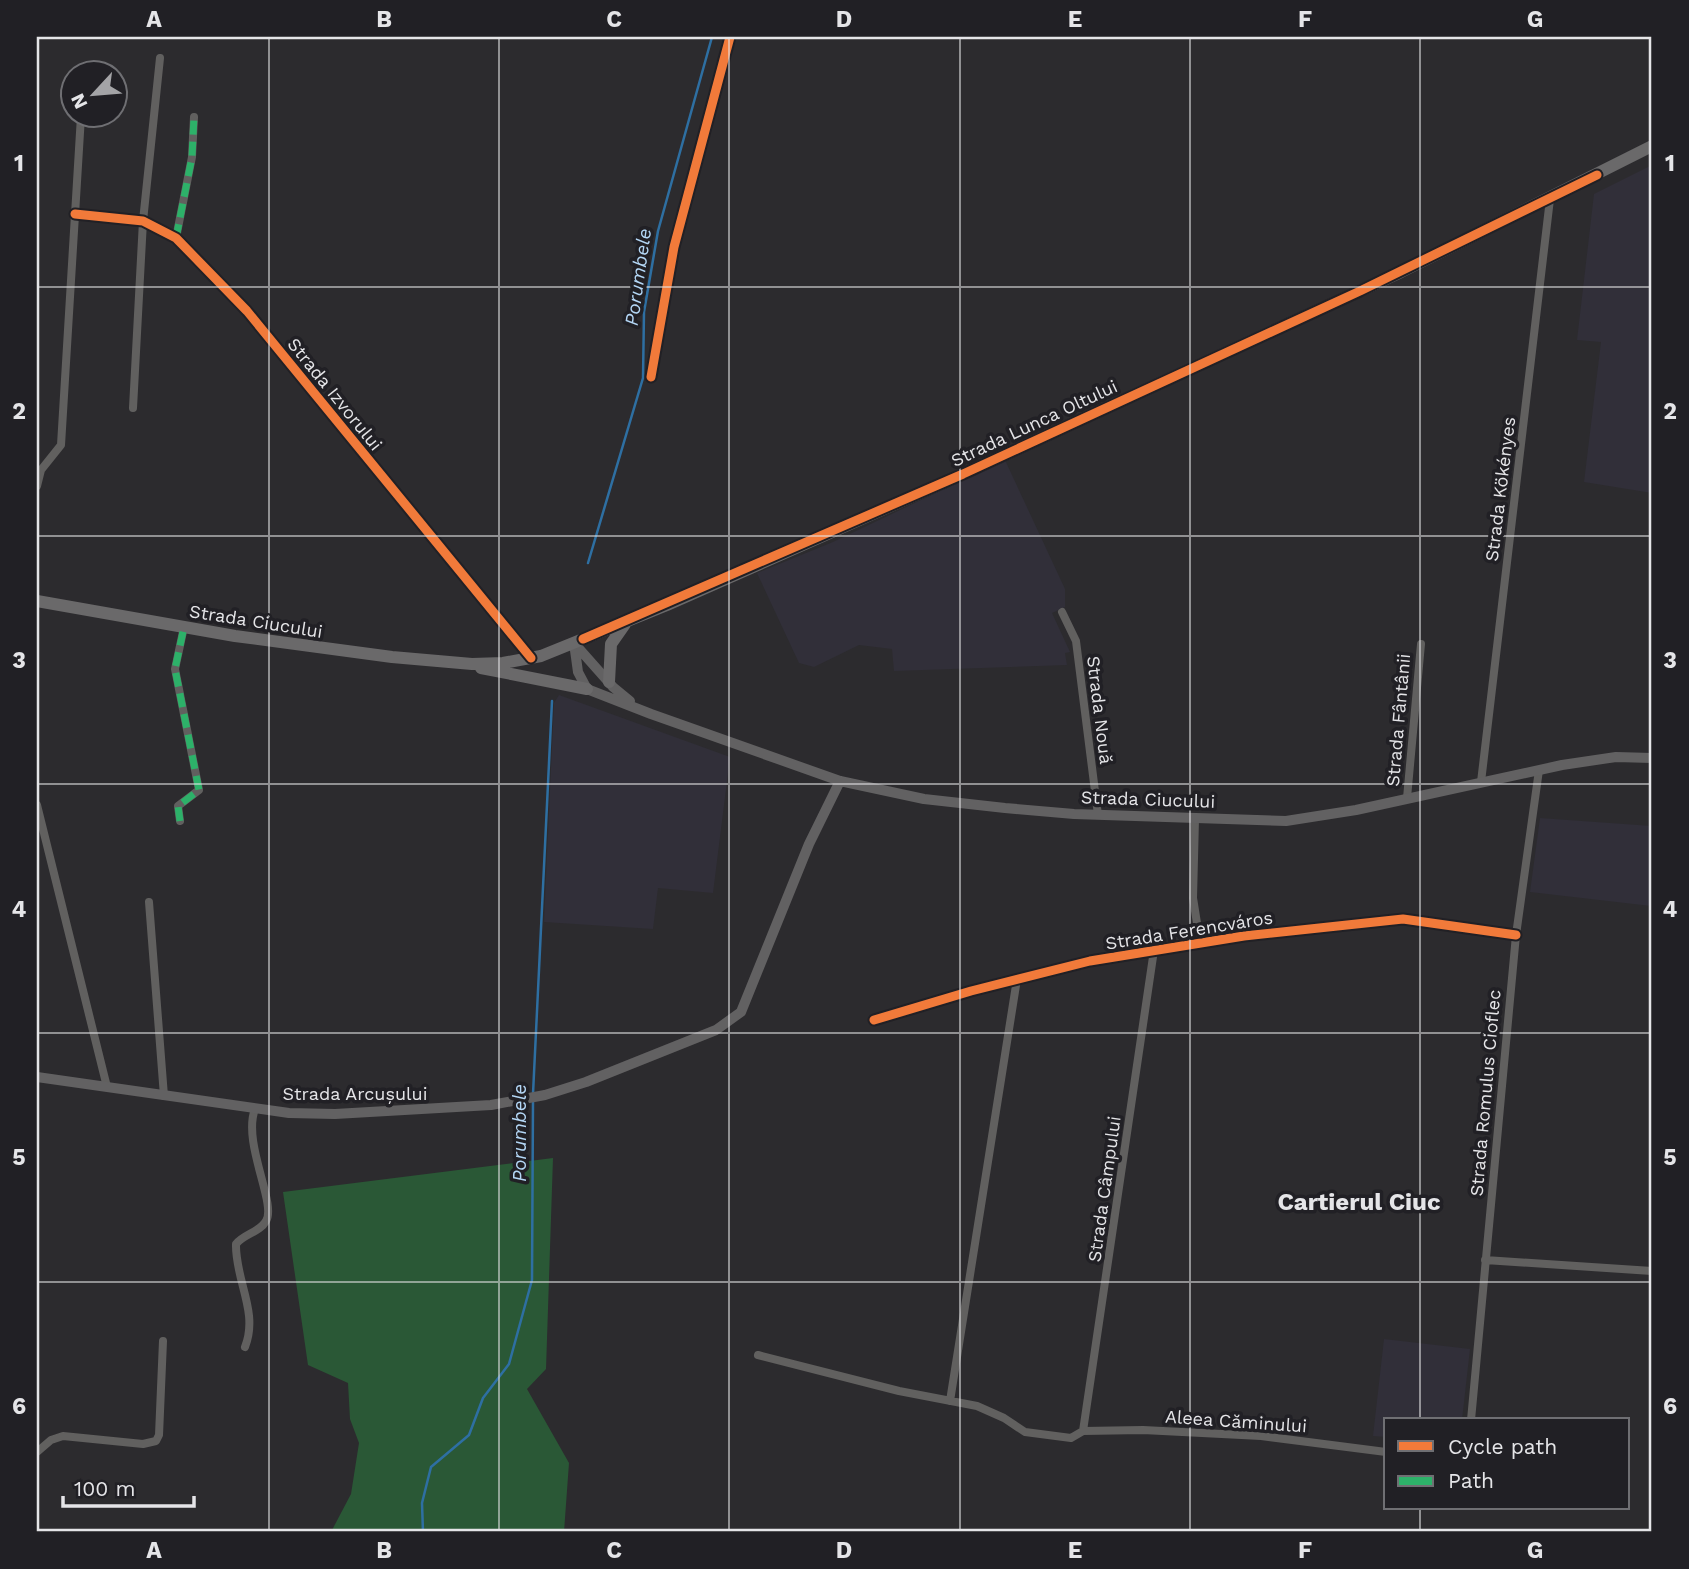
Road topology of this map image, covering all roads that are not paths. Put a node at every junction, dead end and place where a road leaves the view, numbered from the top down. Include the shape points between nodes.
1 (160, 58) dead end
2 (194, 117) dead end
3 (80, 130) edge
4 (1652, 146) edge
5 (1550, 199) junction
6 (75, 214) junction
7 (143, 221) junction
8 (176, 238) junction
9 (133, 408) dead end
10 (37, 486) edge
11 (37, 601) edge
12 (1062, 612) dead end
13 (627, 621) junction
14 (184, 627) junction
15 (574, 643) junction
16 (1421, 644) dead end
17 (531, 658) junction
18 (472, 664) junction
19 (609, 682) junction
20 (587, 689) junction
21 (651, 714) junction
22 (1652, 758) edge
23 (1539, 770) junction
24 (839, 781) junction
25 (1481, 782) junction
26 (1407, 798) junction
27 (37, 805) edge
28 (1098, 815) junction
29 (1195, 819) junction
30 (180, 821) dead end
31 (149, 902) dead end
32 (1516, 935) junction
33 (1200, 942) junction
34 (1154, 950) junction
35 (1017, 979) junction
36 (874, 1020) dead end
37 (37, 1077) edge
38 (107, 1087) junction
39 (164, 1096) junction
40 (255, 1108) junction
41 (1485, 1260) junction
42 (1652, 1271) edge
43 (163, 1341) dead end
44 (245, 1347) dead end
45 (758, 1355) dead end
46 (950, 1401) junction
47 (1471, 1418) edge
48 (1083, 1431) junction
49 (37, 1452) edge
50 (1384, 1452) edge

1 - 7 street
2 - 8 street via 192,157
3 - 6 street
4 - 5 main road, Strada Lunca Oltului
5 - 13 main road, Strada Lunca Oltului via 973,469
5 - 25 street, Strada Kökényes
6 - 7 street, Strada Izvorului
6 - 10 street via 61,445 44,464
7 - 8 street, Strada Izvorului
7 - 9 street
8 - 17 street, Strada Izvorului via 247,311
11 - 14 main road, Strada Ciucului
12 - 28 street, Strada Nouă via 1076,640
13 - 15 main road, Strada Lunca Oltului
13 - 19 main road via 611,644
14 - 18 main road, Strada Ciucului via 334,651
14 - 30 street via 175,669 198,790 178,806
15 - 17 main road, Strada Lunca Oltului
15 - 19 main road
15 - 20 main road via 578,672
16 - 26 street, Strada Fântânii
17 - 18 main road, Strada Lunca Oltului
18 - 20 main road
19 - 21 main road
20 - 21 main road
21 - 24 main road, Strada Ciucului
22 - 23 main road, Strada Ciucului via 1616,757
23 - 25 main road, Strada Ciucului
23 - 32 street, Strada Romulus Cioflec
24 - 28 main road, Strada Ciucului via 924,799
24 - 40 main road, Strada Arcușului via 750,996 736,1018 716,1030 527,1099 442,1110 335,1114
25 - 26 main road, Strada Ciucului
26 - 29 main road, Strada Ciucului via 1286,821
27 - 38 street
28 - 29 main road, Strada Ciucului
29 - 33 street via 1193,898
31 - 39 street
32 - 33 street, Strada Ferencváros via 1403,919
32 - 41 street, Strada Romulus Cioflec
33 - 34 street, Strada Ferencváros
34 - 35 street, Strada Ferencváros
34 - 48 street, Strada Câmpului
35 - 36 street, Strada Ferencváros
35 - 46 street
37 - 38 main road, Strada Arcușului
38 - 39 main road, Strada Arcușului
39 - 40 main road, Strada Arcușului
40 - 44 street via 251,1136 268,1213 263,1226 236,1244 237,1273 252,1322
41 - 42 street
41 - 47 street, Strada Romulus Cioflec
43 - 49 street via 156,1441 143,1444 63,1436
45 - 46 street, Aleea Căminului
46 - 48 street, Aleea Căminului via 977,1406 1025,1432 1071,1438
48 - 50 street, Aleea Căminului via 1261,1436

